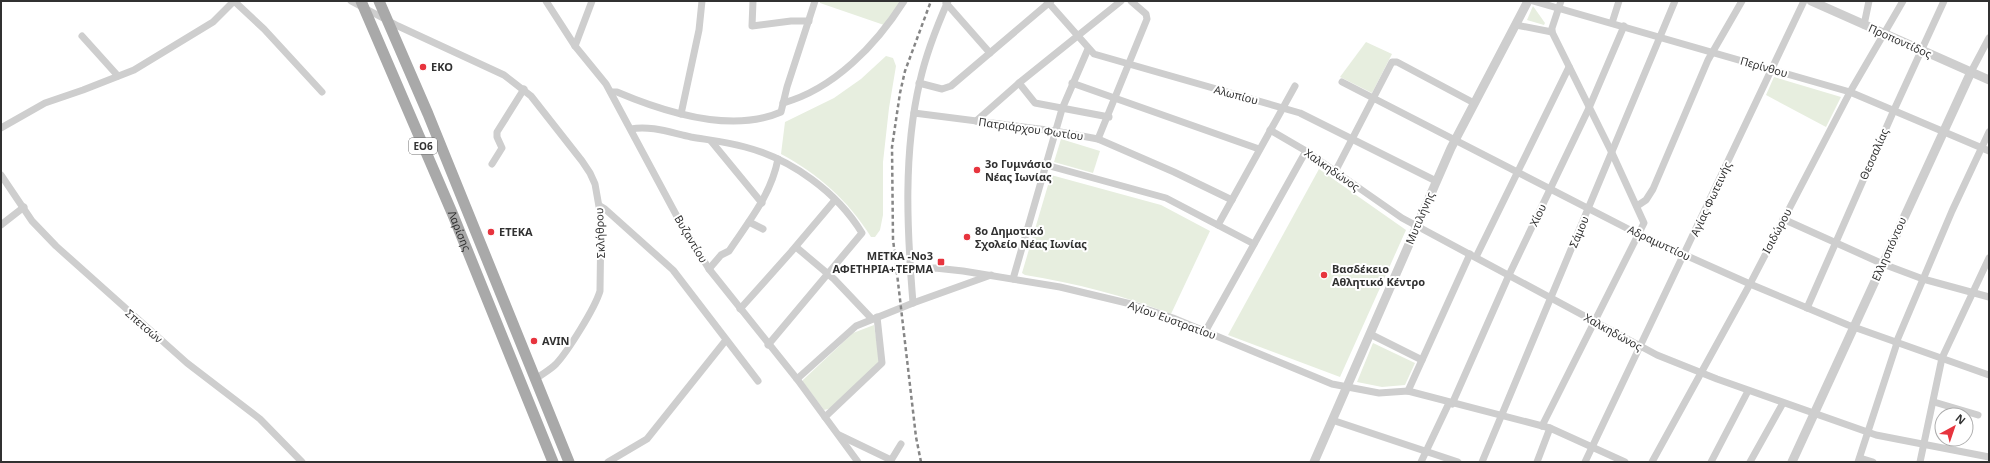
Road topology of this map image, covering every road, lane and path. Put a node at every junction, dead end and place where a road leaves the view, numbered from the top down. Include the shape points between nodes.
1 (234, 1) edge
2 (351, 1) edge
3 (379, 1) edge
4 (546, 1) edge
5 (592, 1) edge
6 (702, 1) edge
7 (753, 1) edge
8 (814, 1) edge
9 (904, 1) edge
10 (1121, 1) edge
11 (1131, 1) edge
12 (1528, 1) edge
13 (1534, 1) edge
14 (1619, 1) edge
15 (1675, 1) edge
16 (1742, 1) edge
17 (1804, 1) edge
18 (1811, 1) edge
19 (1869, 1) edge
20 (1903, 1) edge
21 (1944, 1) edge
22 (947, 2) edge
23 (1049, 2) edge
24 (362, 4) edge
25 (1559, 4) edge
26 (388, 21) junction
27 (809, 21) junction
28 (1612, 23) junction
29 (1516, 25) junction
30 (1864, 25) junction
31 (1624, 26) junction
32 (1552, 32) junction
33 (1883, 34) junction
34 (82, 36) dead end
35 (1077, 37) junction
36 (1661, 37) junction
37 (1989, 38) edge
38 (575, 46) junction
39 (1088, 49) junction
40 (1920, 50) junction
41 (1712, 52) junction
42 (990, 53) junction
43 (1129, 65) junction
44 (1569, 67) junction
45 (1772, 70) junction
46 (1971, 72) junction
47 (118, 76) junction
48 (1989, 80) edge
49 (1342, 82) dead end
50 (919, 83) junction
51 (1019, 83) junction
52 (1072, 83) junction
53 (1295, 86) dead end
54 (524, 89) junction
55 (322, 92) dead end
56 (611, 92) junction
57 (1850, 92) junction
58 (1373, 98) junction
59 (1115, 99) junction
60 (783, 103) junction
61 (1474, 103) junction
62 (1282, 108) junction
63 (1589, 108) junction
64 (1062, 109) junction
65 (1894, 110) junction
66 (914, 113) junction
67 (680, 114) junction
68 (1109, 117) junction
69 (976, 121) junction
70 (1, 128) edge
71 (631, 128) junction
72 (1055, 130) junction
73 (1270, 130) junction
74 (1943, 131) junction
75 (1989, 132) edge
76 (1352, 138) junction
77 (1098, 139) junction
78 (711, 141) junction
79 (1455, 141) junction
80 (1259, 149) junction
81 (1985, 150) edge
82 (1306, 151) junction
83 (1612, 153) junction
84 (778, 159) junction
85 (492, 164) dead end
86 (1046, 165) junction
87 (1335, 172) junction
88 (1517, 173) junction
89 (1, 175) edge
90 (1436, 181) junction
91 (1550, 189) junction
92 (835, 200) junction
93 (1232, 200) junction
94 (762, 203) junction
95 (600, 206) junction
96 (1637, 206) junction
97 (24, 207) junction
98 (1589, 209) junction
99 (1783, 219) junction
100 (749, 222) junction
101 (1, 225) edge
102 (1218, 225) junction
103 (1417, 226) junction
104 (763, 229) dead end
105 (1638, 234) junction
106 (1835, 243) junction
107 (1254, 244) junction
108 (796, 247) junction
109 (1473, 255) junction
110 (1684, 255) junction
111 (1989, 258) edge
112 (1883, 264) junction
113 (709, 269) junction
114 (910, 269) junction
115 (828, 274) junction
116 (991, 275) junction
117 (1509, 275) junction
118 (1013, 279) junction
119 (1924, 279) junction
120 (1750, 284) junction
121 (1972, 292) junction
122 (1989, 297) edge
123 (1551, 298) junction
124 (913, 303) junction
125 (1807, 308) junction
126 (740, 310) junction
127 (875, 318) junction
128 (1595, 322) junction
129 (1854, 327) junction
130 (1206, 332) junction
131 (1370, 334) junction
132 (726, 340) junction
133 (1897, 343) junction
134 (768, 345) junction
135 (1641, 348) junction
136 (1942, 358) junction
137 (1422, 360) junction
138 (1701, 373) junction
139 (1989, 375) edge
140 (536, 379) junction
141 (797, 379) junction
142 (758, 381) dead end
143 (1346, 388) junction
144 (1408, 391) junction
145 (1748, 391) junction
146 (1934, 402) junction
147 (1450, 403) junction
148 (1783, 403) junction
149 (1814, 414) junction
150 (1978, 415) dead end
151 (1502, 416) junction
152 (825, 417) junction
153 (1332, 420) junction
154 (1542, 426) junction
155 (1550, 428) junction
156 (836, 433) junction
157 (1868, 433) junction
158 (901, 444) dead end
159 (1924, 445) junction
160 (1593, 446) junction
161 (1427, 450) junction
162 (1985, 458) edge
163 (1859, 460) edge
164 (890, 461) edge
165 (302, 462) edge
166 (553, 462) edge
167 (569, 462) edge
168 (608, 462) edge
169 (858, 462) edge
170 (1314, 462) edge
171 (1421, 462) edge
172 (1458, 462) edge
173 (1482, 462) edge
174 (1537, 462) edge
175 (1585, 462) edge
176 (1625, 462) edge
177 (1652, 462) edge
178 (1711, 462) edge
179 (1750, 462) edge
180 (1792, 462) edge
181 (1873, 462) edge
182 (1920, 462) edge

1 - 47 street via 207,26 134,70
1 - 55 street via 264,29
2 - 24 street, Σκλήθρου
3 - 26 main road, Λαρίσης / ΕΟ6
4 - 38 street, Βυζαντίου
5 - 38 street
6 - 67 street
7 - 27 street via 752,26
8 - 27 street
9 - 60 street via 883,30 846,69 812,91
10 - 35 street
11 - 43 street via 1147,17
12 - 29 street, Μυτιλήνης
13 - 25 street, Περίνθου
14 - 28 street
15 - 36 street, Σάμου
16 - 41 street
17 - 45 street, Αγίας Φωτεινής
18 - 30 street, Προποντίδος
19 - 30 street
20 - 33 street, Ισιδώρου
21 - 40 street, Θεσσαλίας
22 - 42 street
22 - 50 street
23 - 35 street, Αλωπίου
23 - 42 street
24 - 26 street, Σκλήθρου
24 - 166 main road, Λαρίσης / ΕΟ6 via 453,215
25 - 28 street, Περίνθου
25 - 32 street
26 - 54 street, Σκλήθρου via 489,67
26 - 140 main road, Λαρίσης / ΕΟ6
27 - 60 street
28 - 31 street, Περίνθου
29 - 32 street
29 - 61 street, Μυτιλήνης
30 - 33 street, Προποντίδος
31 - 36 street, Περίνθου
31 - 63 street, Χίου
32 - 44 street
33 - 40 street, Προποντίδος
33 - 57 street, Ισιδώρου
34 - 47 street
35 - 39 street, Αλωπίου
35 - 51 street
36 - 41 street, Περίνθου
36 - 83 street, Σάμου
37 - 46 street, Ελλησπόντου
38 - 56 street, Βυζαντίου
39 - 43 street, Αλωπίου via 1094,54
39 - 52 street
40 - 46 street, Προποντίδος
40 - 65 street, Θεσσαλίας
41 - 45 street, Περίνθου
41 - 96 street via 1652,189 1646,200
42 - 50 street via 948,88 942,89
43 - 59 street
43 - 62 street, Αλωπίου
44 - 63 street
44 - 88 street
45 - 57 street, Περίνθου
45 - 110 street, Αγίας Φωτεινής
46 - 48 street, Προποντίδος
46 - 74 street, Ελλησπόντου
47 - 70 street via 45,102
49 - 58 street, Αδραμυττίου
50 - 66 street
51 - 64 street via 1035,103
51 - 69 street
52 - 59 street
52 - 64 street
53 - 62 street
54 - 85 street via 497,132 502,148
54 - 95 street, Σκλήθρου via 590,173
56 - 67 street
56 - 71 street, Βυζαντίου
57 - 65 street, Περίνθου
57 - 99 street, Ισιδώρου
58 - 61 street via 1394,61
58 - 76 street
58 - 79 street, Αδραμυττίου
59 - 68 street
59 - 80 street
60 - 67 street via 781,112 760,119 740,120
61 - 79 street, Μυτιλήνης
62 - 73 street
62 - 76 street, Αλωπίου via 1308,116
63 - 83 street
63 - 91 street, Χίου
64 - 68 street
64 - 72 street
65 - 74 street, Περίνθου
65 - 106 street, Θεσσαλίας
66 - 69 street, Πατριάρχου Φωτίου
66 - 114 street via 908,198
68 - 77 street
69 - 72 street, Πατριάρχου Φωτίου
71 - 78 street via 648,128
71 - 113 street, Βυζαντίου via 680,222
72 - 77 street, Πατριάρχου Φωτίου
72 - 86 street
73 - 80 street
73 - 82 street, Χαλκηδώνος
74 - 81 street, Περίνθου
74 - 112 street, Ελλησπόντου
75 - 81 street
76 - 87 street
76 - 90 street, Αλωπίου
77 - 93 street, Πατριάρχου Φωτίου
78 - 84 street via 745,147
78 - 94 street
79 - 88 street, Αδραμυττίου
79 - 90 street, Μυτιλήνης
80 - 93 street
81 - 119 street via 1952,211
82 - 87 street, Χαλκηδώνος
82 - 107 street
83 - 96 street
83 - 98 street, Σάμου
84 - 92 street via 808,177
84 - 94 street via 772,185
86 - 102 street via 1166,198
86 - 118 street
87 - 103 street, Χαλκηδώνος
88 - 91 street, Αδραμυττίου
88 - 109 street
89 - 97 street, Σπετσών
90 - 103 street, Μυτιλήνης
91 - 98 street, Αδραμυττίου
91 - 117 street, Χίου
92 - 108 street
92 - 115 street via 862,233
93 - 102 street
94 - 100 street
95 - 132 street via 668,264
95 - 140 street, Σκλήθρου via 599,296 562,356 552,368
96 - 105 street via 1644,223
97 - 101 street
97 - 165 street, Σπετσών via 32,221 48,238 121,306 187,363 260,420
98 - 105 street, Αδραμυττίου
98 - 123 street, Σάμου
99 - 106 street
99 - 120 street, Ισιδώρου
100 - 104 street
100 - 113 street via 729,251 721,255
102 - 107 street
103 - 109 street, Χαλκηδώνος
103 - 131 street, Μυτιλήνης
105 - 110 street, Αδραμυττίου
105 - 128 street
106 - 112 street
106 - 125 street, Θεσσαλίας
107 - 130 street
108 - 115 street
108 - 126 street
109 - 117 street, Χαλκηδώνος
109 - 137 street
110 - 120 street, Αδραμυττίου
110 - 135 street, Αγίας Φωτεινής
111 - 121 street
112 - 119 street
112 - 129 street, Ελλησπόντου
113 - 126 street, Βυζαντίου
114 - 116 street, Αγίου Ευστρατίου via 951,269
114 - 124 street
115 - 127 street
115 - 134 street
116 - 118 street, Αγίου Ευστρατίου
116 - 124 street
117 - 123 street, Χαλκηδώνος
117 - 147 street, Χίου
118 - 130 street, Αγίου Ευστρατίου via 1131,304
119 - 121 street
119 - 133 street
120 - 125 street, Αδραμυττίου
120 - 138 street, Ισιδώρου
121 - 122 street
121 - 136 street
123 - 128 street, Χαλκηδώνος
123 - 151 street, Σάμου
124 - 127 street
125 - 129 street, Αδραμυττίου
126 - 134 street, Βυζαντίου
127 - 141 street via 850,330
127 - 152 street via 882,359 880,365
128 - 135 street, Χαλκηδώνος
128 - 154 street
129 - 133 street, Αδραμυττίου
129 - 149 street, Ελλησπόντου
130 - 143 street, Αγίου Ευστρατίου
131 - 137 street
131 - 143 street, Μυτιλήνης
132 - 142 street
132 - 168 street via 648,438
133 - 136 street, Αδραμυττίου
133 - 157 street
134 - 141 street, Βυζαντίου
135 - 138 street, Χαλκηδώνος
135 - 160 street, Αγίας Φωτεινής
136 - 139 street, Αδραμυττίου
136 - 146 street
137 - 144 street
138 - 145 street, Χαλκηδώνος
138 - 177 street, Ισιδώρου
140 - 167 main road, Λαρίσης / ΕΟ6
141 - 152 street, Βυζαντίου
143 - 144 street, Αγίου Ευστρατίου via 1379,393
143 - 153 street, Μυτιλήνης
144 - 147 street
145 - 148 street, Χαλκηδώνος
145 - 178 street
146 - 150 street
146 - 159 street
147 - 151 street
147 - 161 street, Χίου
148 - 149 street, Χαλκηδώνος
148 - 179 street
149 - 157 street, Χαλκηδώνος
149 - 180 street, Ελλησπόντου
151 - 154 street
151 - 173 street, Σάμου
152 - 156 street, Βυζαντίου
153 - 161 street
153 - 170 street, Μυτιλήνης
154 - 155 street
155 - 160 street
155 - 174 street
156 - 164 street
156 - 169 street, Βυζαντίου
157 - 159 street, Χαλκηδώνος
157 - 163 street
158 - 164 street
159 - 162 street, Χαλκηδώνος
159 - 182 street
160 - 175 street, Αγίας Φωτεινής
160 - 176 street
161 - 171 street, Χίου
161 - 172 street
163 - 181 street

